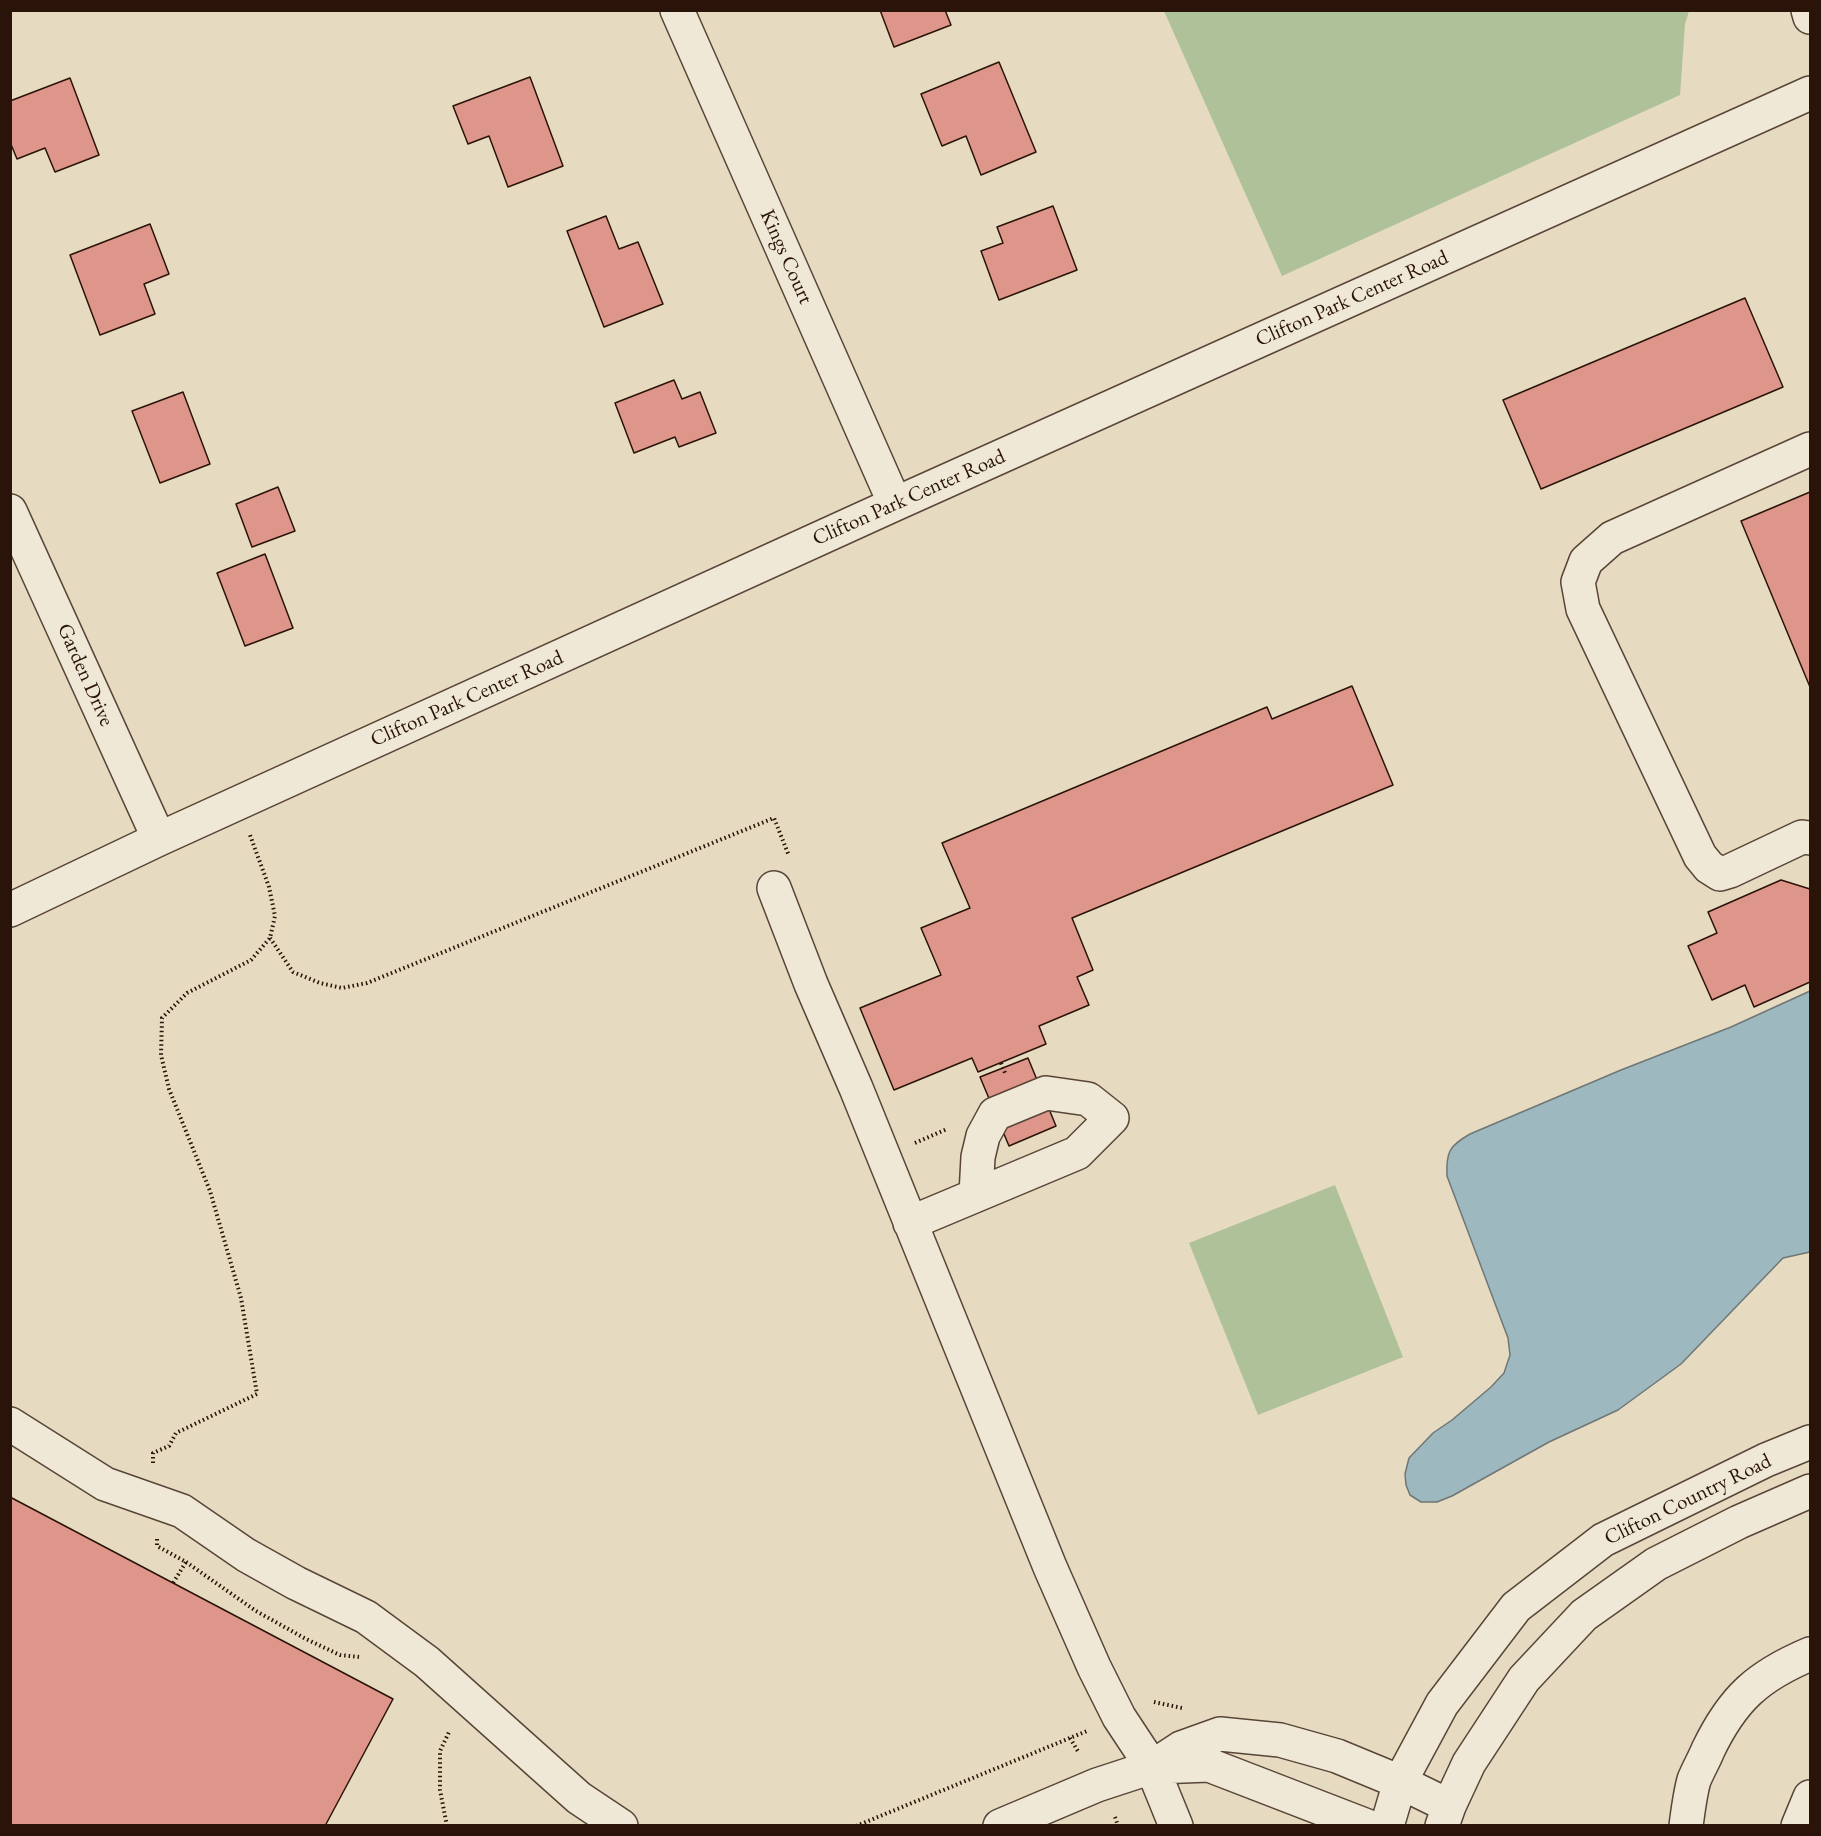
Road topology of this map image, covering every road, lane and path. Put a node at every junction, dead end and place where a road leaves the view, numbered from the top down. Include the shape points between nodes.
1 (677, 10) edge
2 (1808, 10) edge
3 (1810, 17) edge
4 (1810, 93) edge
5 (1810, 449) edge
6 (896, 504) junction
7 (10, 511) edge
8 (234, 805) junction
9 (1810, 838) edge
10 (159, 839) junction
11 (783, 877) joint
12 (10, 910) edge
13 (270, 938) junction
14 (1001, 1063) dead end
15 (1008, 1081) dead end
16 (949, 1128) dead end
17 (907, 1146) dead end
18 (976, 1195) junction
19 (910, 1223) junction
20 (10, 1424) edge
21 (1810, 1442) edge
22 (1810, 1491) edge
23 (155, 1502) junction
24 (186, 1562) junction
25 (173, 1583) dead end
26 (1810, 1654) edge
27 (360, 1658) dead end
28 (453, 1725) dead end
29 (1152, 1767) junction
30 (1400, 1782) junction
31 (1810, 1797) edge
32 (1445, 1816) edge
33 (447, 1826) edge
34 (621, 1826) edge
35 (1000, 1826) edge
36 (1176, 1826) edge
37 (1367, 1826) edge
38 (1387, 1826) edge
39 (1686, 1826) edge
40 (1798, 1826) edge

1 - 6 street, Kings Court
2 - 3 street
4 - 6 street, Clifton Park Center Road
5 - 9 street via 1612,538 1586,561 1578,582 1582,609 1700,856 1709,867 1720,874 1802,837
6 - 8 street, Clifton Park Center Road
7 - 10 street, Garden Drive
8 - 10 street, Clifton Park Center Road
8 - 13 path via 252,839 269,887 275,916
10 - 12 street, Clifton Park Center Road
11 - 13 path via 774,818 367,983 342,988 293,972
11 - 19 street via 811,984
13 - 23 path via 250,960 187,993 162,1018 161,1055 169,1089 210,1191 235,1276 257,1394 176,1433 169,1446 153,1453
14 - 15 path
16 - 17 path
18 - 18 street via 982,1136 995,1114 1046,1093 1088,1099 1112,1118 1077,1153
18 - 19 street
19 - 29 street via 1094,1667 1119,1717
20 - 23 street via 105,1484
21 - 30 street, Clifton Country Road via 1603,1540 1516,1607 1442,1704
22 - 32 street, Clifton Country Road via 1656,1564 1584,1615 1524,1679 1469,1763
23 - 24 path via 157,1546
23 - 34 street via 182,1511 296,1584 366,1617 427,1662 579,1798
24 - 25 path
24 - 27 path via 306,1640 340,1655
26 - 39 street via 1758,1682 1735,1705 1718,1730 1695,1779
28 - 33 path via 440,1751 440,1790
29 - 30 street via 1181,1748 1220,1734 1280,1740 1337,1756
29 - 35 street via 1097,1785
29 - 36 street
29 - 37 street via 1209,1765
30 - 32 street
30 - 38 street, Clifton Country Road
31 - 40 street

